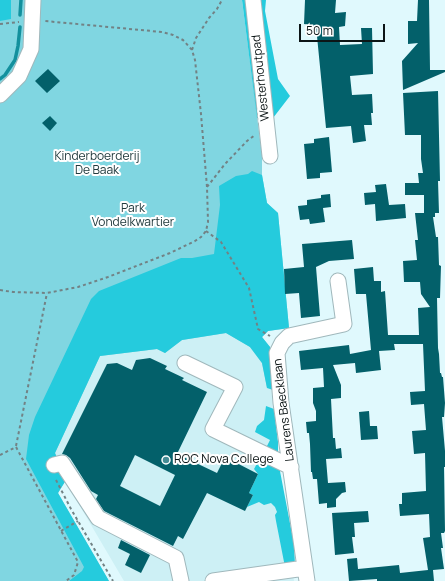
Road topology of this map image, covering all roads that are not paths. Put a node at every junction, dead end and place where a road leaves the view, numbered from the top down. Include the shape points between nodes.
1 (33, 0) edge
2 (253, 0) edge
3 (0, 94) edge
4 (270, 156) dead end
5 (338, 282) dead end
6 (185, 363) dead end
7 (54, 465) road end
8 (291, 467) junction
9 (306, 574) edge
10 (181, 581) edge
11 (213, 581) edge

1 - 3 street via 31,49 19,76
2 - 4 street, Westerhoutpad
5 - 8 street, Laurens Baecklaan via 344,324 289,336 277,353 282,411
6 - 8 street, Laurens Baecklaan via 235,387 213,429
7 - 10 street via 62,463 98,518 176,558
8 - 9 street, Laurens Baecklaan
9 - 11 street

